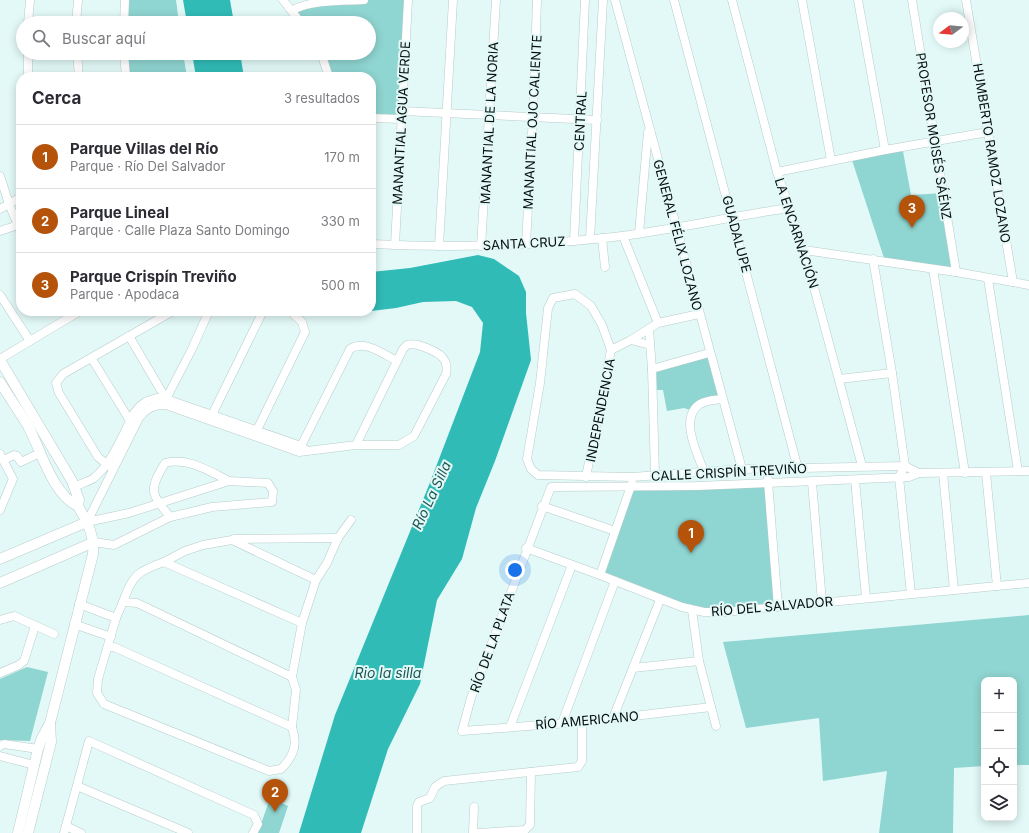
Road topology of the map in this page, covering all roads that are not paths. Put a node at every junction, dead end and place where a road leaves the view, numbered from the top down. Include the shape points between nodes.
1 (30, 0) edge
2 (78, 0) edge
3 (125, 0) edge
4 (283, 0) edge
5 (364, 0) edge
6 (408, 0) edge
7 (452, 0) edge
8 (496, 0) edge
9 (537, 0) edge
10 (585, 0) edge
11 (603, 0) edge
12 (614, 0) edge
13 (674, 0) edge
14 (732, 0) edge
15 (802, 0) edge
16 (858, 0) edge
17 (912, 0) edge
18 (966, 0) edge
19 (293, 10) junction
20 (29, 16) edge
21 (77, 16) edge
22 (124, 16) edge
23 (297, 16) edge
24 (28, 60) edge
25 (77, 60) edge
26 (125, 60) edge
27 (323, 60) edge
28 (28, 72) edge
29 (78, 72) edge
30 (126, 72) edge
31 (327, 72) edge
32 (447, 113) junction
33 (490, 114) junction
34 (402, 115) junction
35 (533, 116) junction
36 (376, 118) edge
37 (580, 119) junction
38 (597, 120) junction
39 (649, 127) junction
40 (988, 132) junction
41 (935, 140) junction
42 (885, 150) junction
43 (831, 160) junction
44 (777, 172) junction
45 (0, 176) edge
46 (16, 200) edge
47 (9, 204) junction
48 (789, 208) junction
49 (0, 209) edge
50 (732, 217) junction
51 (16, 219) edge
52 (676, 227) junction
53 (16, 228) edge
54 (0, 231) edge
55 (639, 233) junction
56 (623, 236) junction
57 (602, 238) junction
58 (590, 239) junction
59 (574, 241) junction
60 (376, 244) edge
61 (526, 244) junction
62 (395, 245) junction
63 (439, 246) junction
64 (482, 246) junction
65 (804, 250) junction
66 (873, 260) junction
67 (605, 267) dead end
68 (933, 269) junction
69 (956, 272) junction
70 (988, 278) junction
71 (1013, 282) junction
72 (1029, 285) edge
73 (0, 295) edge
74 (699, 314) junction
75 (67, 316) edge
76 (164, 316) edge
77 (207, 316) edge
78 (260, 316) edge
79 (295, 316) edge
80 (658, 323) junction
81 (649, 329) junction
82 (129, 336) junction
83 (631, 340) junction
84 (30, 341) junction
85 (650, 345) junction
86 (612, 350) junction
87 (709, 354) junction
88 (92, 359) junction
89 (0, 360) edge
90 (397, 361) junction
91 (652, 369) junction
92 (892, 372) junction
93 (839, 379) junction
94 (0, 382) edge
95 (722, 399) junction
96 (166, 402) junction
97 (211, 418) junction
98 (132, 424) junction
99 (255, 434) junction
100 (356, 445) junction
101 (302, 450) junction
102 (40, 453) junction
103 (2, 457) edge
104 (106, 465) junction
105 (862, 466) junction
106 (905, 466) junction
107 (114, 469) junction
108 (742, 469) junction
109 (767, 469) junction
110 (798, 469) junction
111 (704, 471) junction
112 (1018, 471) junction
113 (919, 473) junction
114 (942, 473) junction
115 (966, 473) junction
116 (986, 473) junction
117 (1029, 473) edge
118 (538, 475) joint
119 (654, 475) junction
120 (586, 477) junction
121 (632, 477) junction
122 (899, 477) junction
123 (854, 480) junction
124 (229, 481) junction
125 (812, 482) junction
126 (768, 483) junction
127 (75, 487) junction
128 (551, 487) joint
129 (631, 487) junction
130 (159, 503) junction
131 (78, 506) junction
132 (542, 506) junction
133 (0, 510) edge
134 (170, 517) junction
135 (351, 520) dead end
136 (87, 522) junction
137 (615, 531) junction
138 (338, 538) junction
139 (232, 540) junction
140 (94, 542) junction
141 (526, 548) junction
142 (0, 559) edge
143 (164, 562) junction
144 (572, 565) junction
145 (600, 575) junction
146 (316, 580) junction
147 (615, 581) junction
148 (0, 583) edge
149 (1029, 583) edge
150 (997, 586) junction
151 (954, 590) junction
152 (911, 594) junction
153 (866, 598) junction
154 (660, 600) junction
155 (123, 602) junction
156 (822, 602) junction
157 (80, 604) junction
158 (778, 607) junction
159 (692, 610) junction
160 (116, 618) junction
161 (0, 620) edge
162 (302, 623) junction
163 (74, 624) junction
164 (35, 626) junction
165 (54, 634) dead end
166 (111, 637) junction
167 (109, 647) junction
168 (699, 661) junction
169 (633, 668) junction
170 (0, 673) edge
171 (292, 678) junction
172 (711, 707) junction
173 (613, 718) junction
174 (582, 722) junction
175 (50, 723) junction
176 (562, 723) junction
177 (716, 726) dead end
178 (292, 727) junction
179 (510, 727) junction
180 (462, 731) joint
181 (2, 745) edge
182 (38, 749) junction
183 (0, 757) edge
184 (34, 765) junction
185 (531, 772) junction
186 (77, 786) junction
187 (474, 807) dead end
188 (65, 830) edge
189 (18, 833) edge
190 (28, 833) edge
191 (81, 833) edge
192 (188, 833) edge
193 (253, 833) edge
194 (417, 833) edge
195 (473, 833) edge
196 (479, 833) edge

1 - 20 street
2 - 21 street
3 - 22 street
4 - 19 street
5 - 19 street via 308,3
6 - 34 street, MANANTIAL AGUA VERDE
7 - 32 street
8 - 33 street, MANANTIAL DE LA NORIA
9 - 35 street, MANANTIAL OJO CALIENTE
10 - 37 street, CENTRAL
11 - 38 street, CENTRAL
12 - 39 street, GENERAL FÉLIX LOZANO
13 - 50 street, GUADALUPE
14 - 44 street, LA ENCARNACIÓN
15 - 43 street
16 - 42 street
17 - 41 street, PROFESOR MOISÉS SÁÉNZ
18 - 40 street, HUMBERTO RAMOZ LOZANO
19 - 23 street
24 - 28 street
25 - 29 street
26 - 30 street
27 - 31 street
32 - 33 street
32 - 34 street
32 - 63 street
33 - 35 street
33 - 64 street, MANANTIAL DE LA NORIA
34 - 36 street
34 - 62 street, MANANTIAL AGUA VERDE
35 - 37 street
35 - 61 street, MANANTIAL OJO CALIENTE
37 - 38 street
37 - 59 street, CENTRAL
38 - 58 street, CENTRAL
39 - 52 street, GENERAL FÉLIX LOZANO
39 - 55 street
40 - 41 street
40 - 71 street, HUMBERTO RAMOZ LOZANO
41 - 42 street
41 - 69 street, PROFESOR MOISÉS SÁÉNZ
42 - 43 street
43 - 44 street
44 - 48 street, LA ENCARNACIÓN
45 - 47 street
46 - 47 street
47 - 49 street
47 - 51 street
48 - 50 street, SANTA CRUZ
48 - 65 street, LA ENCARNACIÓN
50 - 52 street, SANTA CRUZ
50 - 110 street, GUADALUPE
52 - 55 street, SANTA CRUZ
52 - 74 street, GENERAL FÉLIX LOZANO
53 - 54 street
55 - 56 street, SANTA CRUZ
56 - 57 street, SANTA CRUZ
56 - 80 street
57 - 58 street, SANTA CRUZ
57 - 67 street
58 - 59 street, SANTA CRUZ
59 - 61 street, SANTA CRUZ
60 - 62 street, SANTA CRUZ
61 - 64 street, SANTA CRUZ
62 - 63 street, SANTA CRUZ
63 - 64 street, SANTA CRUZ
65 - 66 street
65 - 93 street, LA ENCARNACIÓN
66 - 68 street
66 - 92 street
68 - 69 street
68 - 115 street
69 - 70 street
70 - 71 street
70 - 112 street
71 - 72 street
73 - 84 street
74 - 80 street
74 - 87 street, GENERAL FÉLIX LOZANO
75 - 84 street
76 - 82 street
77 - 96 street
78 - 97 street
79 - 99 street via 302,322 305,332
80 - 81 street
81 - 83 street
81 - 85 street
82 - 88 street
82 - 96 street
83 - 85 street
83 - 86 street
84 - 89 street
85 - 91 street
86 - 118 street, INDEPENDENCIA via 595,312 581,297 575,294 558,296 551,300 527,459 531,469
86 - 120 street, INDEPENDENCIA
87 - 91 street
87 - 95 street, GENERAL FÉLIX LOZANO
88 - 98 street
88 - 104 street via 59,377 56,386 98,457
89 - 127 street
90 - 100 street
90 - 100 street via 403,349 413,343 443,357 446,362 446,374 414,436 399,444
90 - 101 street via 363,345 356,345 350,349
91 - 119 street
92 - 93 street
92 - 106 street
93 - 105 street, LA ENCARNACIÓN
94 - 102 street via 28,427
95 - 108 street, GENERAL FÉLIX LOZANO
95 - 111 street via 702,403 691,415 693,441
96 - 97 street
96 - 98 street via 157,398 147,401 140,406
97 - 99 street
98 - 104 street
98 - 107 street
99 - 101 street
100 - 101 street
102 - 103 street via 21,462 14,454
102 - 131 street via 63,494
103 - 133 street via 13,479
104 - 107 street
104 - 127 street via 93,478
105 - 106 street, CALLE CRISPÍN TREVIÑO
105 - 110 street, CALLE CRISPÍN TREVIÑO
106 - 113 street, CALLE CRISPÍN TREVIÑO
106 - 122 street
107 - 136 street
108 - 109 street, CALLE CRISPÍN TREVIÑO
108 - 111 street, CALLE CRISPÍN TREVIÑO
109 - 110 street, CALLE CRISPÍN TREVIÑO
109 - 126 street
111 - 119 street, CALLE CRISPÍN TREVIÑO
112 - 116 street, CALLE CRISPÍN TREVIÑO
112 - 117 street, CALLE CRISPÍN TREVIÑO
113 - 114 street, CALLE CRISPÍN TREVIÑO
113 - 122 street, CALLE CRISPÍN TREVIÑO
114 - 115 street, CALLE CRISPÍN TREVIÑO
114 - 151 street
115 - 116 street, CALLE CRISPÍN TREVIÑO
116 - 150 street
118 - 120 street, CALLE CRISPÍN TREVIÑO
119 - 121 street, CALLE CRISPÍN TREVIÑO
120 - 121 street, CALLE CRISPÍN TREVIÑO
121 - 129 street
122 - 123 street, CALLE CRISPÍN TREVIÑO
122 - 152 street
123 - 125 street, CALLE CRISPÍN TREVIÑO
123 - 153 street
124 - 130 street
124 - 130 street via 200,466 174,460 165,463 158,474 153,492
124 - 134 street via 268,483 273,491 272,502 212,507
125 - 126 street, CALLE CRISPÍN TREVIÑO
125 - 156 street
126 - 129 street, CALLE CRISPÍN TREVIÑO
126 - 158 street
127 - 131 street
128 - 129 street, CALLE CRISPÍN TREVIÑO
128 - 132 street, RÍO DE LA PLATA
129 - 137 street
130 - 134 street
130 - 136 street via 129,513
131 - 136 street
132 - 137 street
132 - 141 street, RÍO DE LA PLATA
134 - 140 street via 114,544
135 - 138 street
136 - 140 street
136 - 142 street
137 - 145 street
138 - 139 street
138 - 146 street via 327,564
139 - 143 street via 203,545
139 - 146 street
140 - 148 street
140 - 157 street
141 - 144 street, RÍO DEL SALVADOR
141 - 180 street, RÍO DE LA PLATA via 471,698
143 - 155 street via 144,570 130,582
143 - 162 street
144 - 145 street, RÍO DEL SALVADOR
144 - 179 street
145 - 147 street, RÍO DEL SALVADOR
146 - 162 street
147 - 154 street, RÍO DEL SALVADOR
147 - 176 street
149 - 150 street, RÍO DEL SALVADOR
150 - 151 street, RÍO DEL SALVADOR
151 - 152 street, RÍO DEL SALVADOR
152 - 153 street, RÍO DEL SALVADOR
153 - 156 street, RÍO DEL SALVADOR
154 - 159 street, RÍO DEL SALVADOR
154 - 169 street
155 - 160 street
155 - 171 street via 137,602
156 - 158 street, RÍO DEL SALVADOR
157 - 160 street
157 - 163 street
158 - 159 street, RÍO DEL SALVADOR via 725,612
159 - 168 street
160 - 166 street
161 - 164 street via 14,616
162 - 171 street
163 - 166 street
163 - 175 street
164 - 165 street
164 - 170 street via 24,661
166 - 167 street
167 - 178 street via 121,650
167 - 178 street via 98,679 97,693 104,704 269,771 281,769 290,759 296,739
168 - 169 street
168 - 172 street
169 - 173 street
171 - 178 street via 296,690
172 - 173 street, RÍO AMERICANO
172 - 177 street
173 - 174 street, RÍO AMERICANO
174 - 176 street, RÍO AMERICANO
174 - 185 street via 578,767
175 - 182 street
175 - 190 street via 51,742
176 - 179 street, RÍO AMERICANO
179 - 180 street, RÍO AMERICANO
181 - 182 street
181 - 183 street
182 - 184 street
183 - 184 street
184 - 189 street
185 - 194 street via 439,783 430,798 417,806
185 - 196 street via 529,829
186 - 188 street
186 - 192 street
186 - 193 street via 89,741 254,815 258,824
187 - 195 street
188 - 191 street

